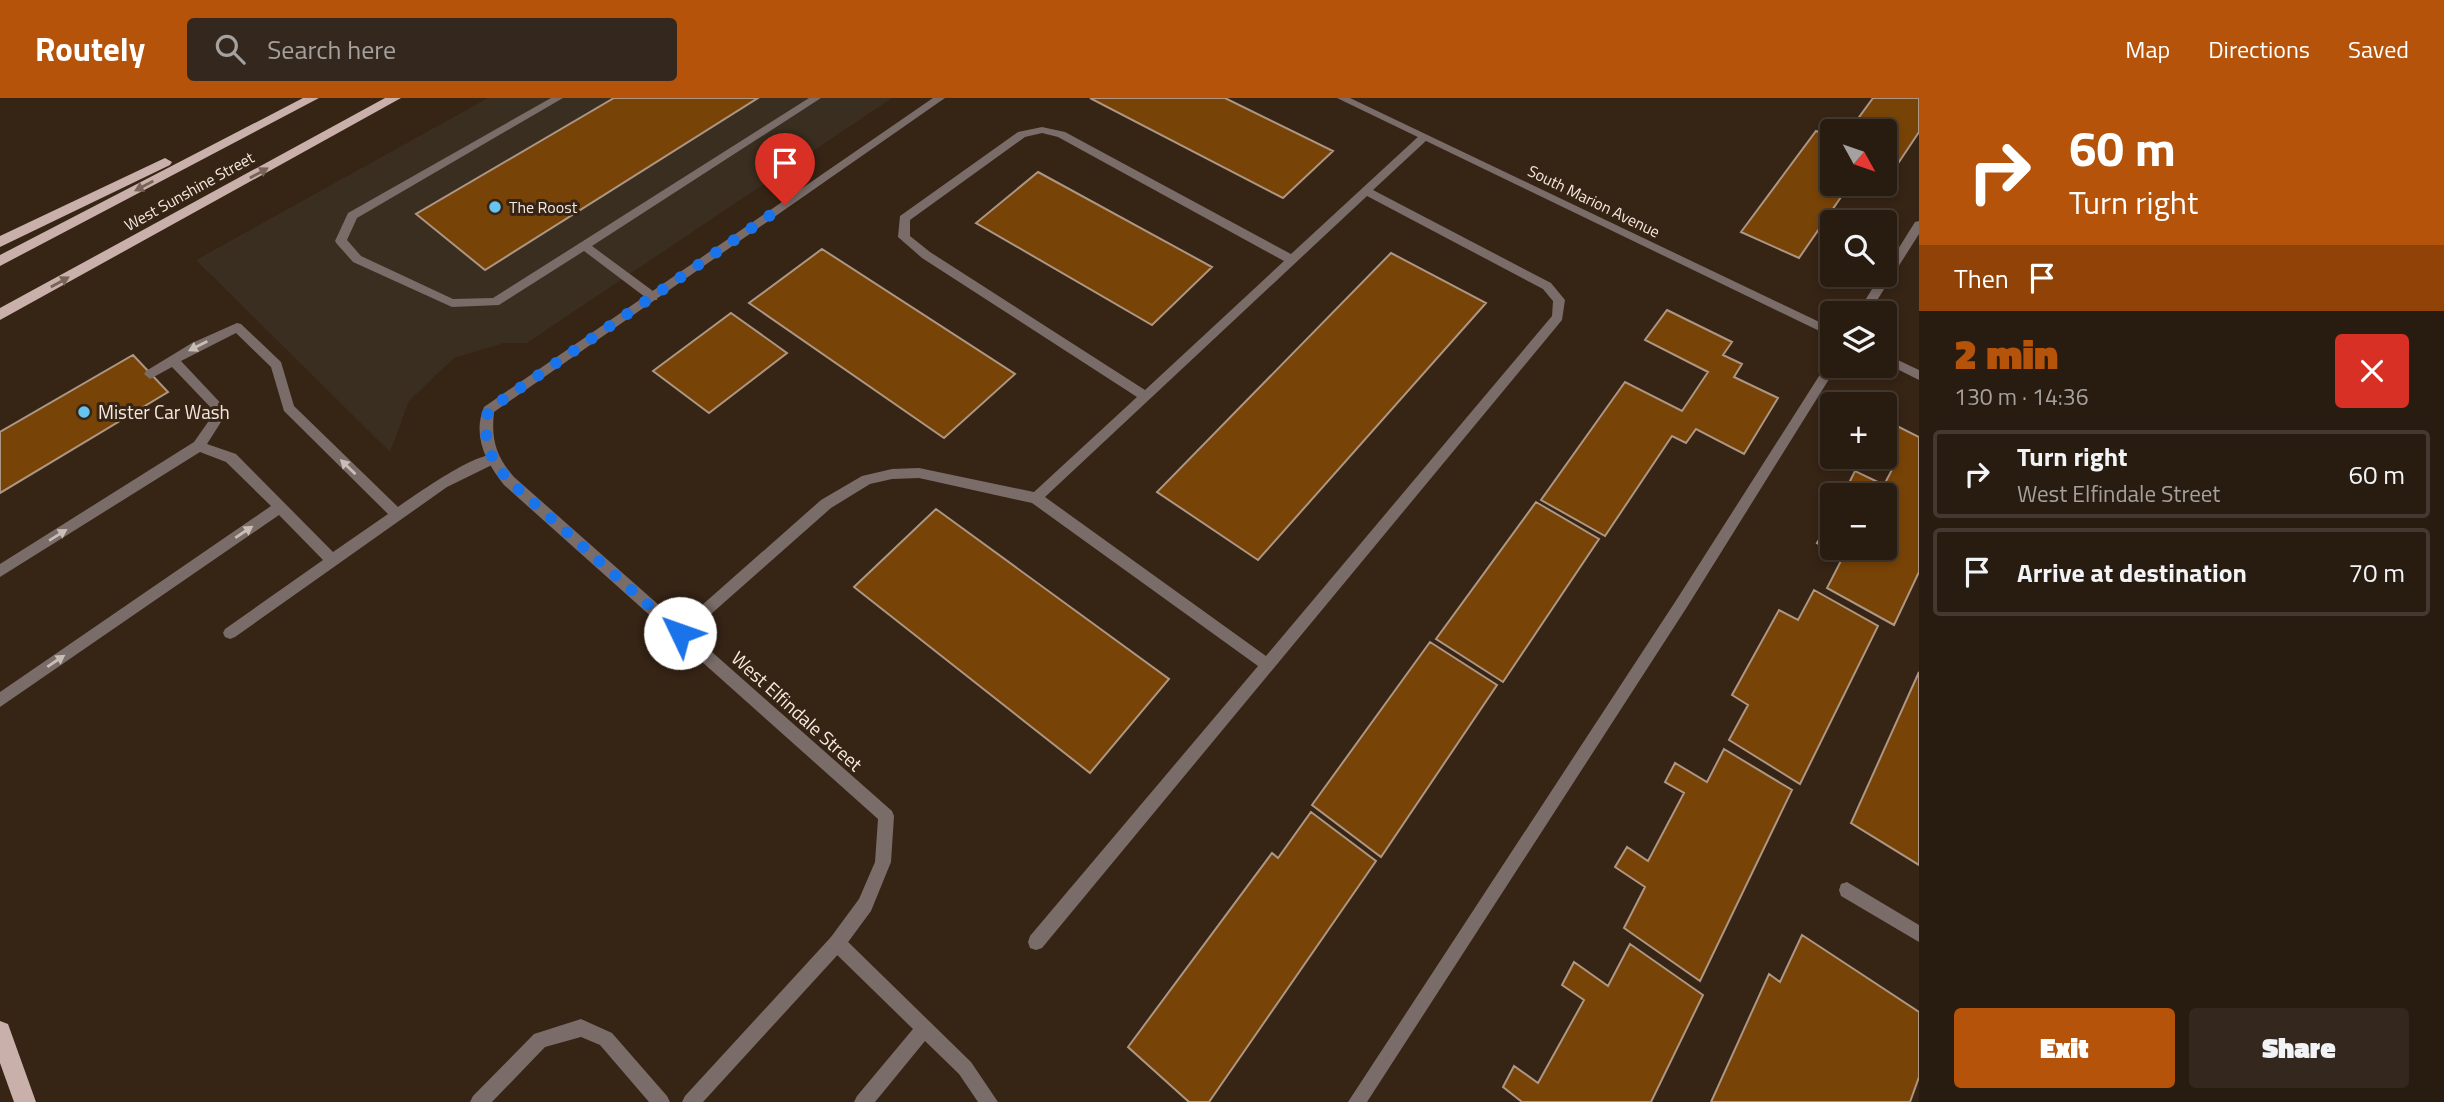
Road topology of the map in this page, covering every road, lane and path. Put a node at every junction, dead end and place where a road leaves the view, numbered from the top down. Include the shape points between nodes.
1 (395, 98) edge
2 (558, 98) edge
3 (816, 98) edge
4 (940, 98) edge
5 (1342, 98) edge
6 (306, 101) edge
7 (1424, 137) junction
8 (1366, 191) junction
9 (1919, 225) edge
10 (0, 242) edge
11 (585, 246) junction
12 (1292, 260) junction
13 (0, 261) edge
14 (653, 296) junction
15 (1871, 301) edge
16 (0, 315) edge
17 (1820, 327) edge
18 (173, 360) junction
19 (1897, 364) edge
20 (150, 374) dead end
21 (1919, 375) edge
22 (1824, 378) edge
23 (1145, 396) junction
24 (199, 446) junction
25 (491, 459) junction
26 (1036, 498) junction
27 (280, 507) junction
28 (397, 514) junction
29 (332, 560) junction
30 (0, 571) edge
31 (230, 633) dead end
32 (680, 633) junction
33 (1268, 664) junction
34 (0, 700) edge
35 (1847, 890) dead end
36 (1919, 934) edge
37 (1036, 942) dead end
38 (837, 943) junction
39 (924, 1029) junction
40 (0, 1032) edge
41 (702, 1099) edge
42 (25, 1102) edge
43 (479, 1102) edge
44 (661, 1102) edge
45 (863, 1102) edge
46 (989, 1102) edge
47 (1357, 1102) edge

16 -> 1 main road, West Sunshine Street
2 - 11 street via 352,216 341,241 357,259 452,303 495,302
3 - 11 street
4 - 14 street
5 - 7 street, South Marion Avenue
6 - 10 main road
6 -> 13 main road, West Sunshine Street
7 - 8 street
7 - 17 street, South Marion Avenue
8 - 12 street
8 - 33 street via 1547,286 1559,300 1558,317
9 - 15 street
11 - 14 street
12 - 23 street
12 - 23 street via 1061,134 1042,130 1022,134 904,219 904,237 926,255
14 - 25 street via 488,410 484,435
18 - 20 street
18 - 24 street via 222,411
28 -> 18 street via 288,408 278,365 237,327
19 - 21 street
22 - 47 street
23 - 26 street
24 - 27 street via 231,458
30 -> 24 street
25 - 28 street via 442,483
25 - 32 street, West Elfindale Street via 509,481
26 - 32 street via 919,473 867,480 826,504
26 - 33 street
27 - 29 street
34 -> 27 street
28 - 29 street
29 - 31 street
32 - 38 street, West Elfindale Street via 886,816 883,862 865,905
33 - 37 street
35 - 36 street
38 - 39 street
38 - 41 street, West Elfindale Street
39 - 45 street
39 - 46 street via 965,1068
40 - 42 main road
43 - 44 street via 540,1040 581,1028 606,1039

